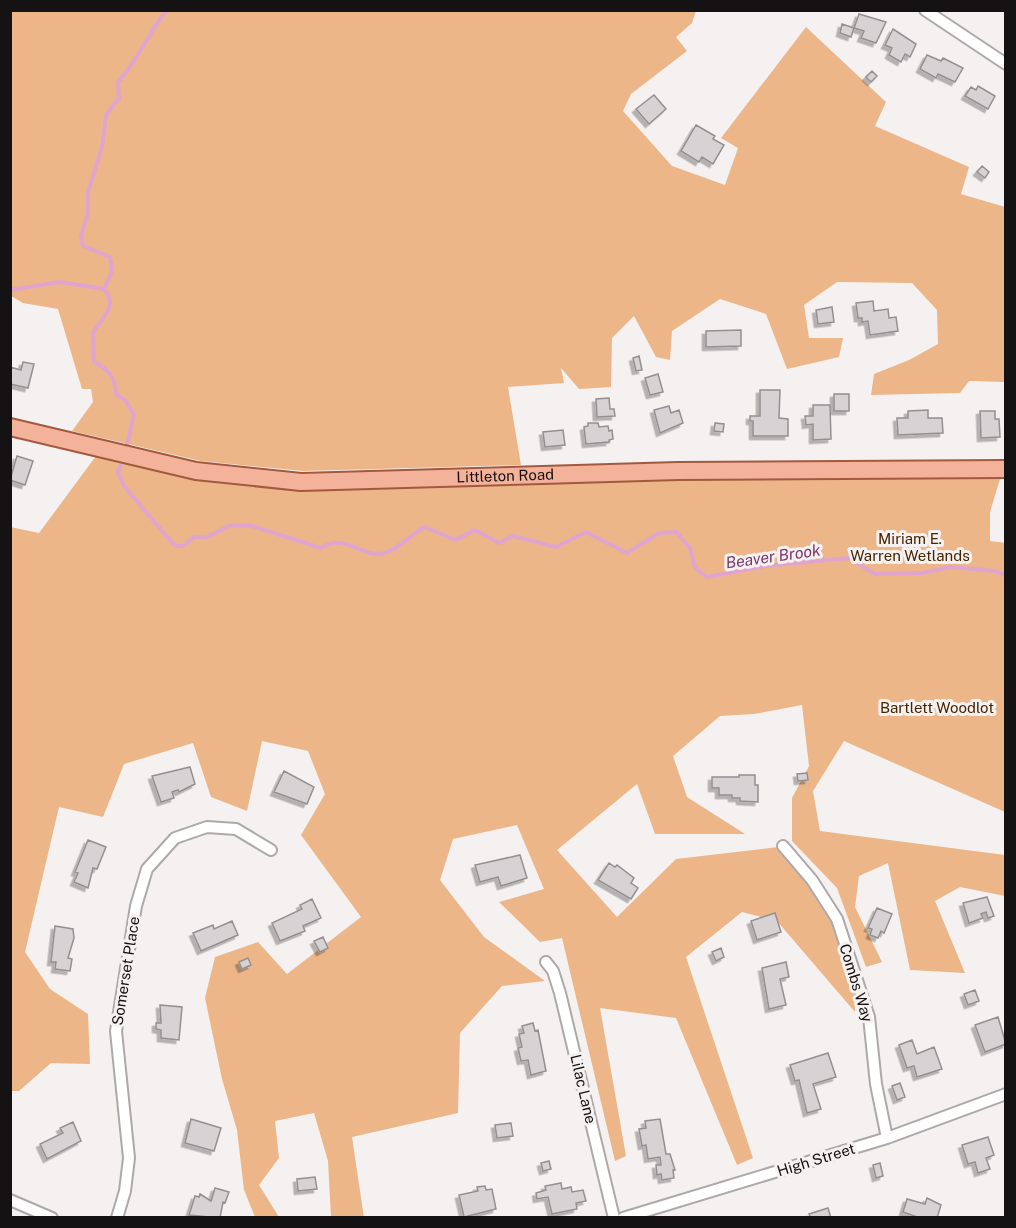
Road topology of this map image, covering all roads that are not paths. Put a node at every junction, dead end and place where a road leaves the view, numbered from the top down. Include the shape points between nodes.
1 (925, 10) edge
2 (939, 14) edge
3 (1005, 64) edge
4 (10, 427) edge
5 (1005, 469) edge
6 (783, 846) dead end
7 (271, 850) dead end
8 (546, 962) dead end
9 (1005, 1094) edge
10 (887, 1138) junction
11 (10, 1200) edge
12 (647, 1214) edge
13 (52, 1218) edge
14 (117, 1218) edge
15 (614, 1218) edge
16 (623, 1218) edge

1 - 2 street
2 - 3 street
4 - 5 main road, Littleton Road via 162,464 232,476 320,482 678,471
6 - 10 street, Combs Way via 812,880 837,919 869,1017
7 - 14 street, Somerset Place via 236,829 207,827 175,838 147,869 136,906 116,1031 129,1158
8 - 15 street, Lilac Lane via 560,993
9 - 10 street, High Street
10 - 12 street, High Street
11 - 13 street
12 - 16 street, High Street

